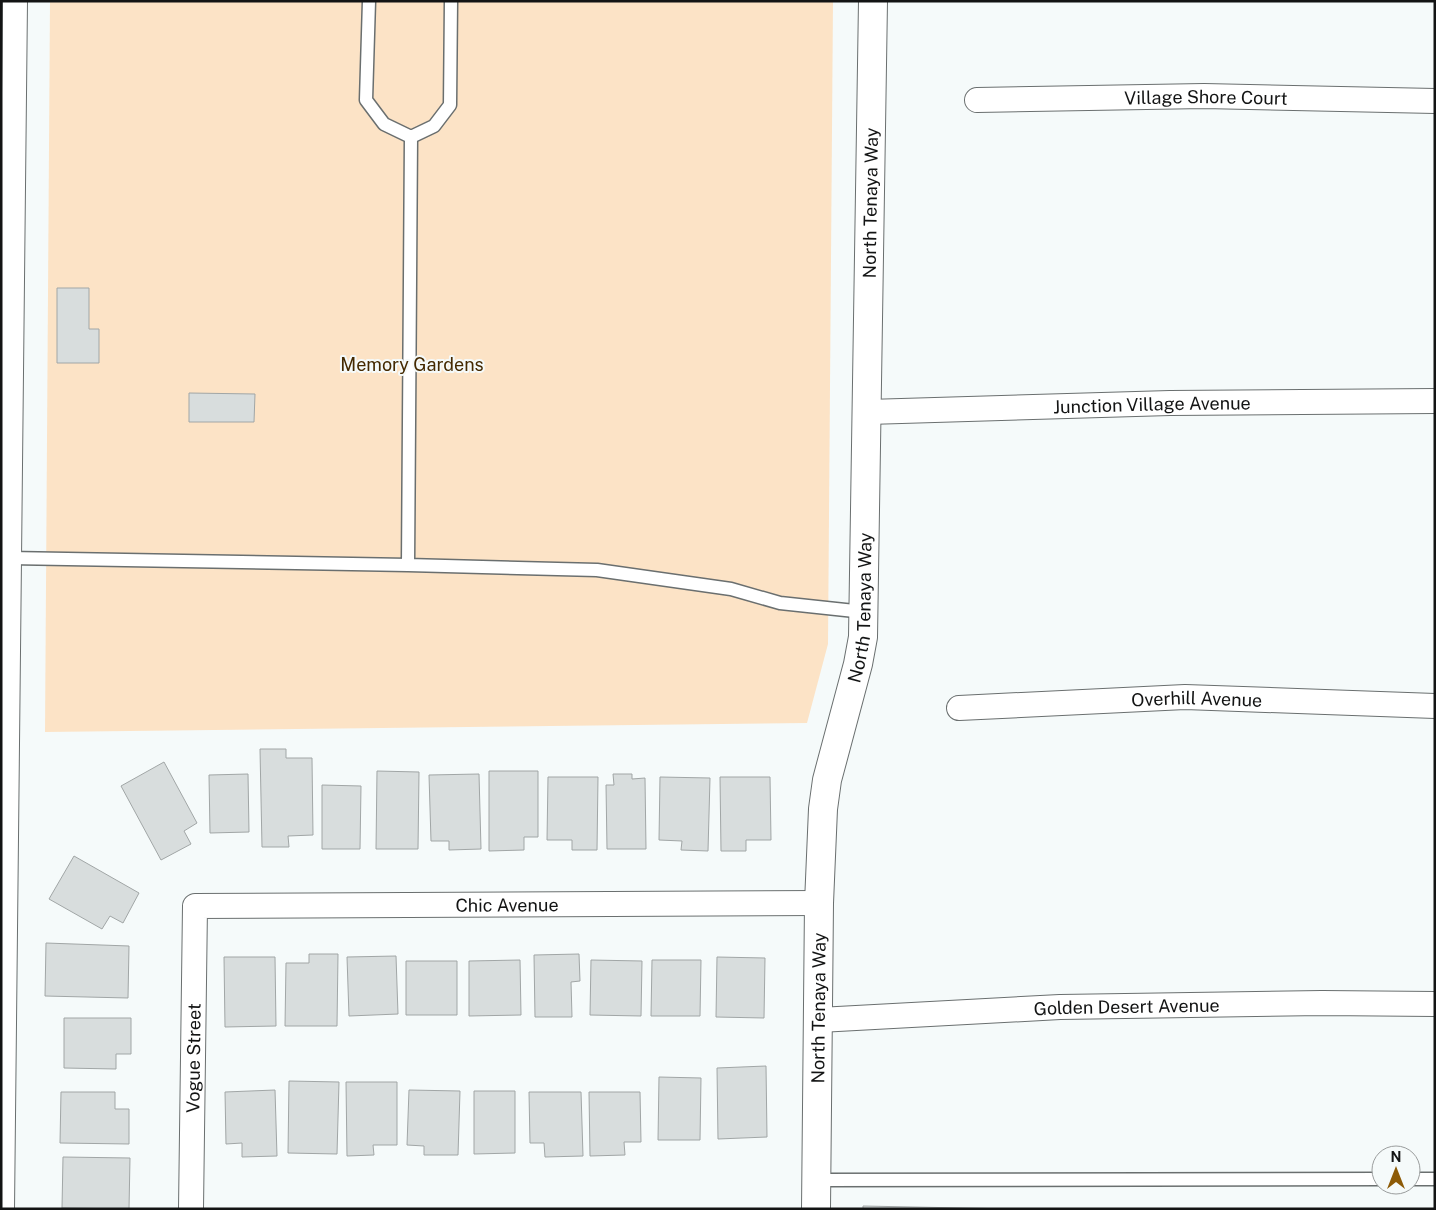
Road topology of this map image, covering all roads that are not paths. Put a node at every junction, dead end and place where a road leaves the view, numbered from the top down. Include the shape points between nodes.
1 (15, 1) edge
2 (369, 1) edge
3 (451, 1) edge
4 (873, 1) edge
5 (977, 100) dead end
6 (1435, 101) edge
7 (411, 137) junction
8 (1435, 401) edge
9 (868, 412) junction
10 (9, 558) junction
11 (408, 565) junction
12 (864, 612) junction
13 (1435, 706) edge
14 (959, 708) dead end
15 (4, 777) edge
16 (819, 904) junction
17 (195, 906) joint
18 (1435, 1004) edge
19 (819, 1020) junction
20 (1421, 1178) edge
21 (1435, 1178) edge
22 (1371, 1179) edge
23 (816, 1180) junction
24 (2, 1209) edge
25 (191, 1209) edge
26 (816, 1209) edge

1 - 10 street
2 - 7 lane via 366,100 384,124
3 - 7 lane via 450,104 434,126
4 - 9 main road, North Tenaya Way
5 - 6 street, Village Shore Court via 1204,96
7 - 11 lane
8 - 9 street, Junction Village Avenue via 1170,403
9 - 12 main road, North Tenaya Way
10 - 11 lane
10 - 15 street
11 - 12 lane via 597,570 731,589 780,603
12 - 16 main road, North Tenaya Way via 858,664 827,780
13 - 14 street, Overhill Avenue via 1185,697
15 - 24 street
16 - 17 street, Chic Avenue
16 - 19 main road, North Tenaya Way
17 - 25 street, Vogue Street
18 - 19 street, Golden Desert Avenue via 1060,1007
19 - 23 main road, North Tenaya Way
20 - 21 lane
22 - 23 lane
23 - 26 main road, North Tenaya Way

